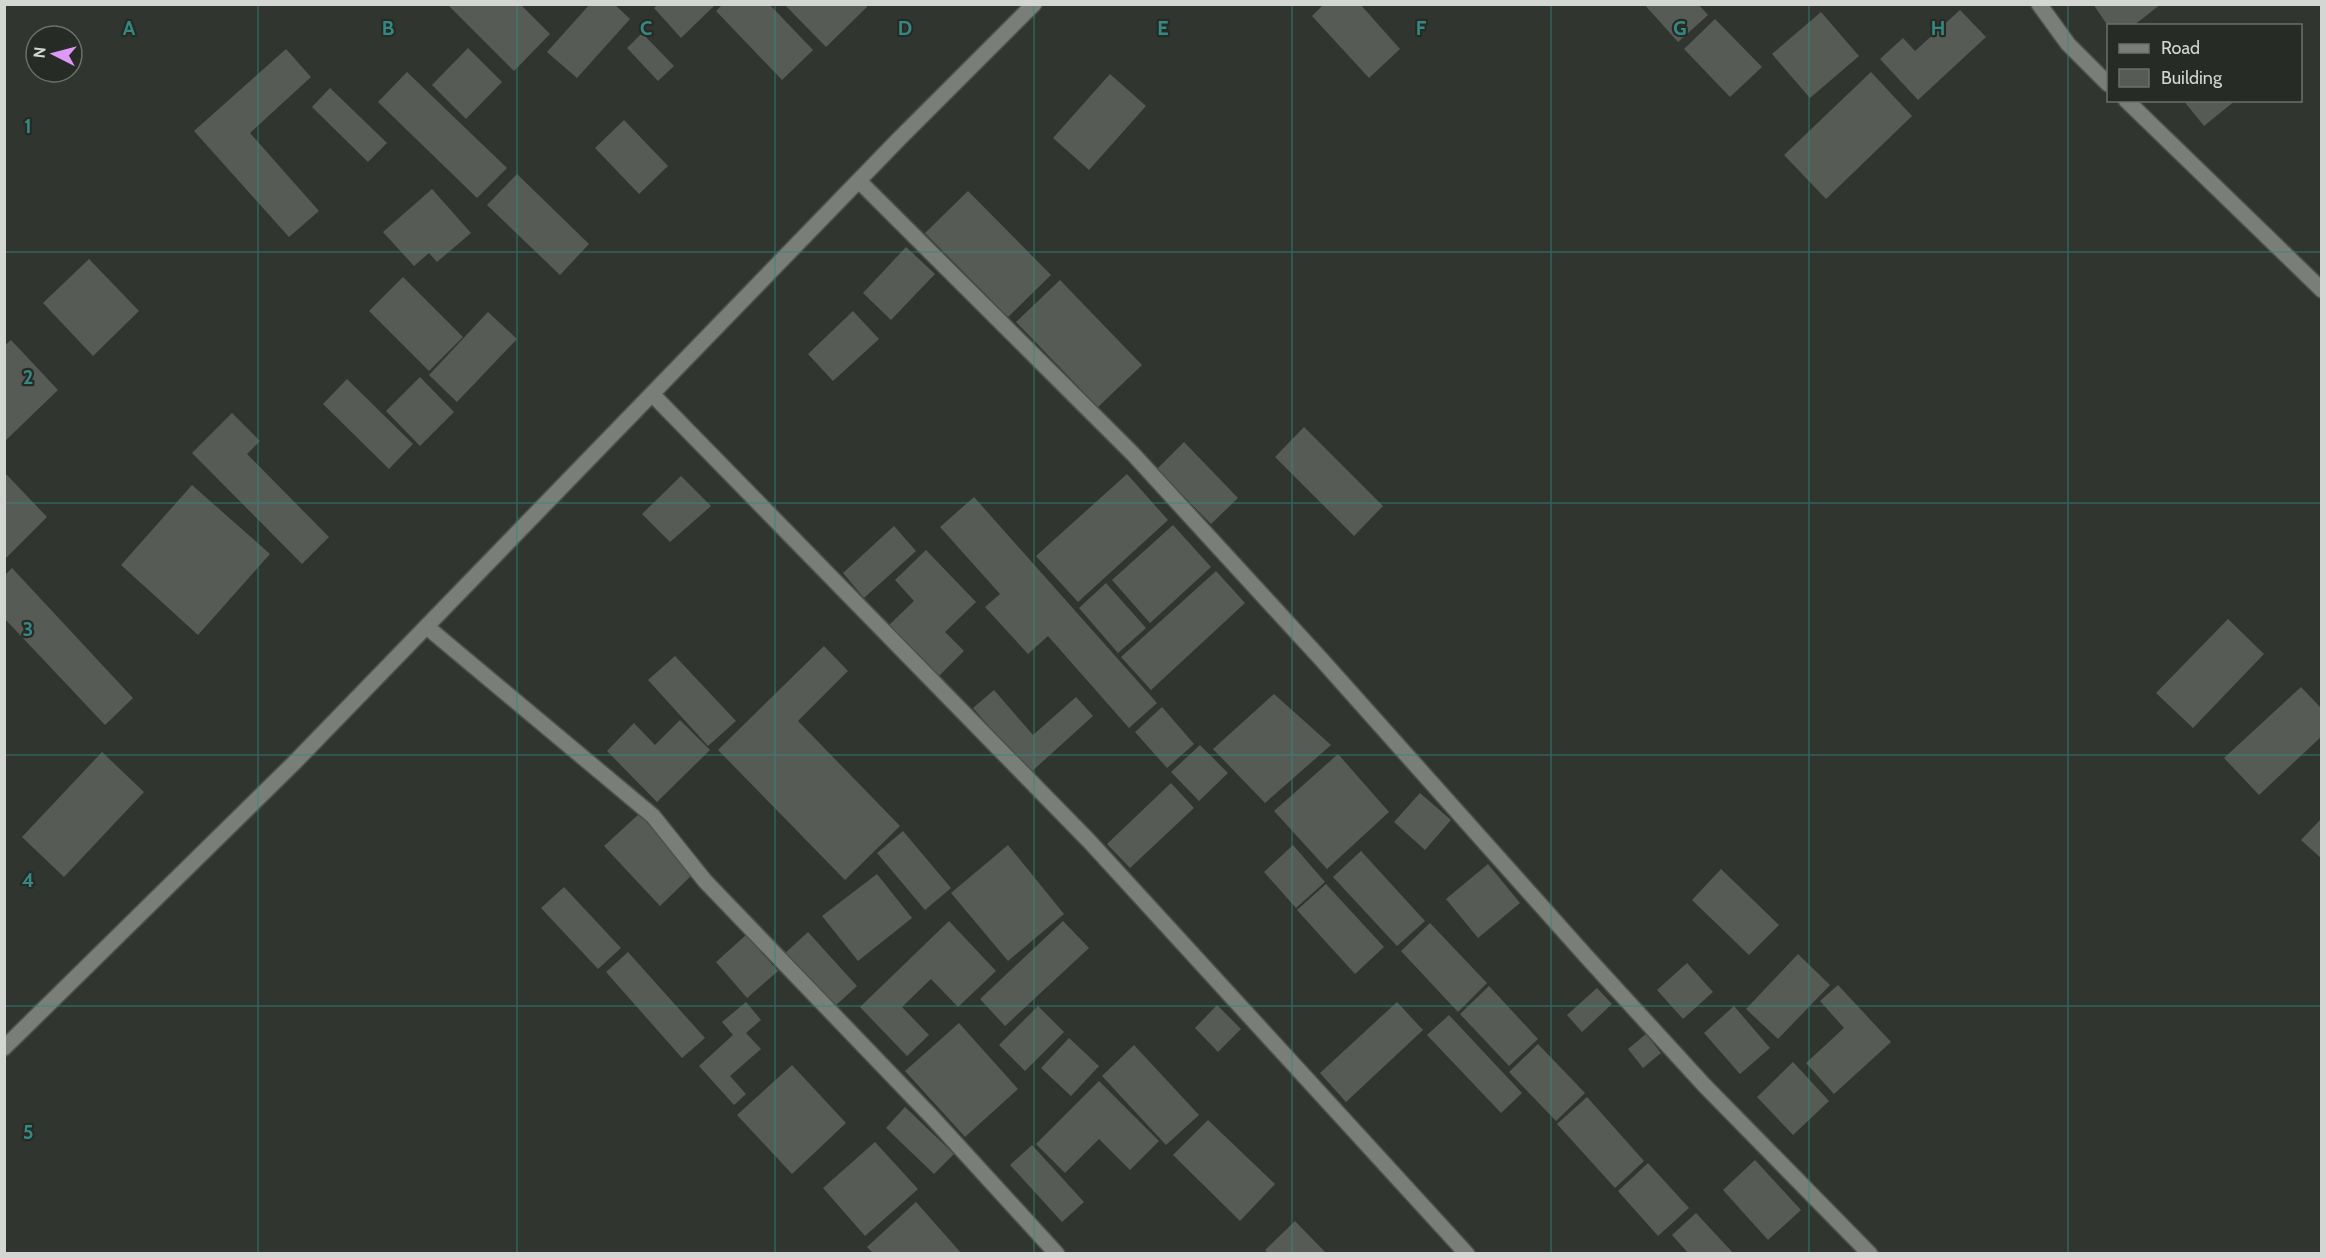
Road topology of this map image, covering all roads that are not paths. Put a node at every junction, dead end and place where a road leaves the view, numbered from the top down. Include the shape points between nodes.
1 (1034, 4) edge
2 (2039, 4) edge
3 (2107, 82) edge
4 (2128, 102) edge
5 (859, 181) junction
6 (2322, 290) edge
7 (652, 394) junction
8 (427, 627) junction
9 (4, 1048) edge
10 (1057, 1254) edge
11 (1467, 1254) edge
12 (1870, 1254) edge

1 - 5 street
2 - 3 street via 2068,44
4 - 6 street
5 - 7 street
5 - 12 street via 1132,454 1682,1060
7 - 8 street
7 - 11 street via 1090,842
8 - 9 street
8 - 10 street via 653,816 705,881 931,1116

